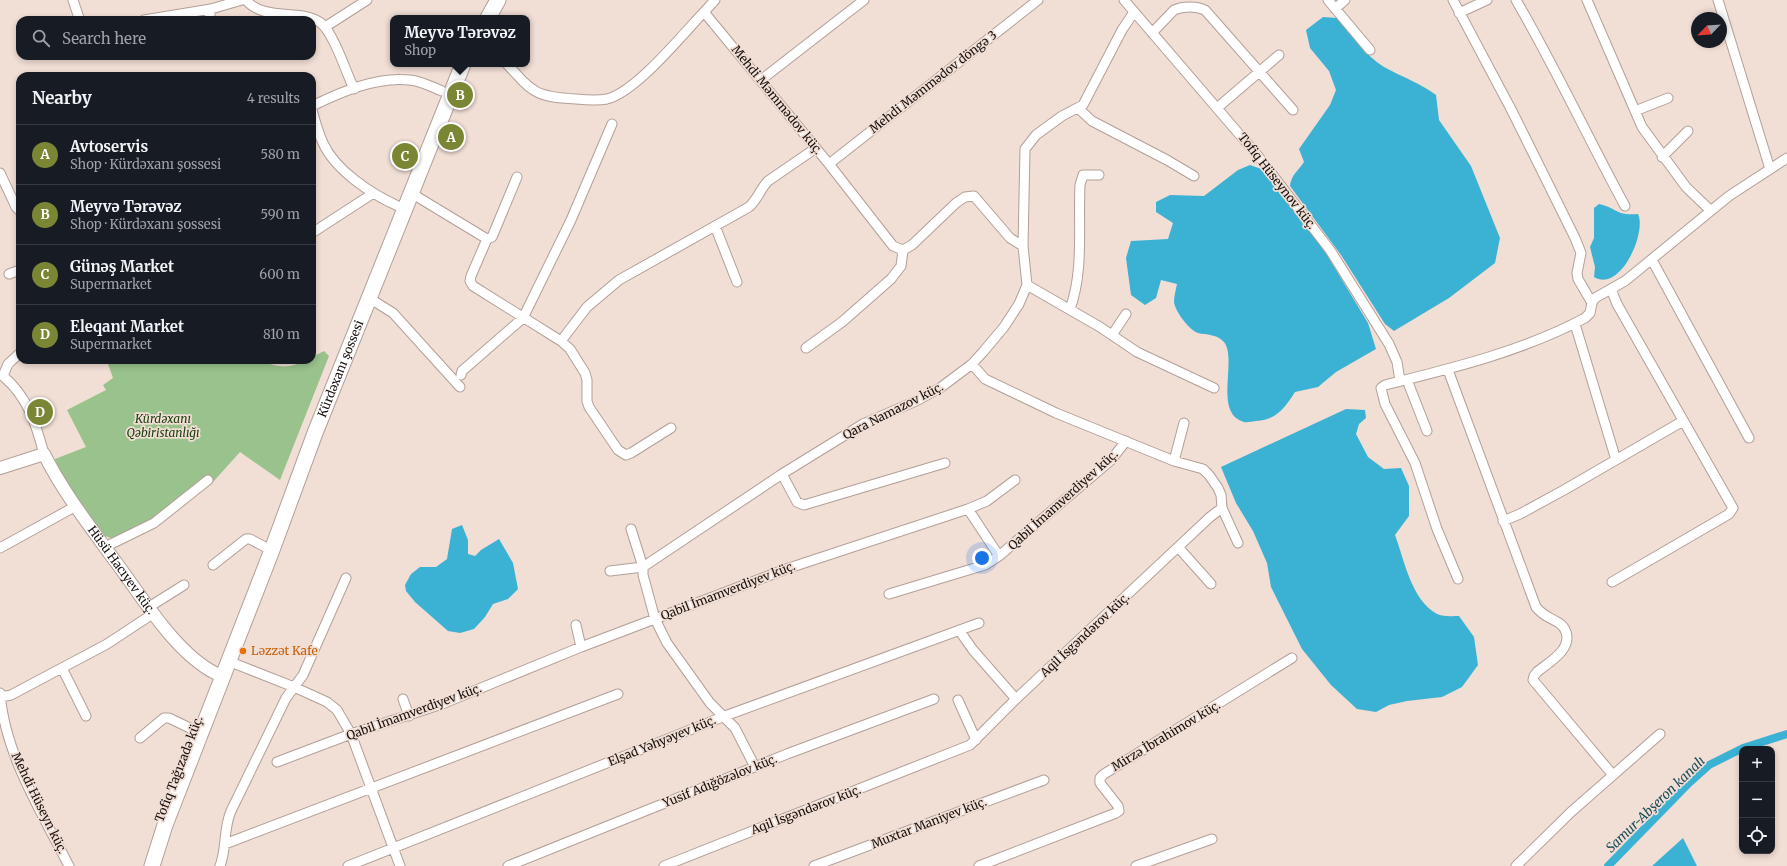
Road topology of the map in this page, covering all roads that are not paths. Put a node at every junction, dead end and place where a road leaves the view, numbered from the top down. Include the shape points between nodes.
1 (73, 0) edge
2 (242, 0) edge
3 (246, 0) edge
4 (367, 0) edge
5 (488, 0) edge
6 (498, 0) edge
7 (715, 0) edge
8 (864, 0) edge
9 (1038, 0) edge
10 (1124, 0) edge
11 (1328, 0) edge
12 (1345, 0) edge
13 (1453, 0) edge
14 (1487, 0) edge
15 (1587, 0) edge
16 (1718, 0) edge
17 (1519, 1) edge
18 (1335, 9) junction
19 (211, 10) junction
20 (704, 12) junction
21 (1134, 12) junction
22 (1459, 13) junction
23 (480, 15) edge
24 (490, 15) edge
25 (78, 16) edge
26 (171, 16) edge
27 (210, 16) edge
28 (299, 16) edge
29 (316, 21) edge
30 (325, 27) junction
31 (1152, 33) junction
32 (1370, 50) dead end
33 (1279, 55) dead end
34 (453, 67) edge
35 (461, 67) edge
36 (510, 67) edge
37 (1261, 71) junction
38 (761, 80) junction
39 (354, 89) junction
40 (446, 93) junction
41 (1668, 98) dead end
42 (316, 104) edge
43 (1217, 108) junction
44 (1079, 109) junction
45 (1293, 110) dead end
46 (1635, 111) junction
47 (316, 122) edge
48 (612, 124) dead end
49 (1688, 131) dead end
50 (816, 148) junction
51 (1662, 157) junction
52 (1787, 158) edge
53 (829, 164) junction
54 (1770, 169) junction
55 (0, 173) edge
56 (1099, 175) dead end
57 (1194, 176) dead end
58 (518, 177) dead end
59 (2, 183) edge
60 (411, 193) junction
61 (372, 194) junction
62 (398, 206) junction
63 (1625, 206) dead end
64 (16, 207) edge
65 (1711, 211) junction
66 (715, 226) junction
67 (316, 230) edge
68 (487, 240) junction
69 (1024, 246) junction
70 (903, 250) junction
71 (1652, 260) junction
72 (16, 271) edge
73 (9, 274) dead end
74 (737, 282) dead end
75 (1027, 285) junction
76 (1611, 289) junction
77 (369, 298) junction
78 (1592, 303) junction
79 (1070, 309) junction
80 (1126, 314) dead end
81 (523, 318) junction
82 (1575, 324) junction
83 (1112, 335) junction
84 (561, 341) junction
85 (806, 348) dead end
86 (16, 357) edge
87 (972, 364) junction
88 (1448, 370) junction
89 (2, 375) edge
90 (461, 375) dead end
91 (1403, 380) junction
92 (460, 387) dead end
93 (1214, 388) dead end
94 (1683, 421) junction
95 (1184, 423) dead end
96 (671, 428) dead end
97 (311, 431) junction
98 (1426, 431) dead end
99 (1749, 438) dead end
100 (1126, 441) junction
101 (44, 454) junction
102 (1616, 460) junction
103 (1174, 461) junction
104 (945, 463) dead end
105 (0, 468) edge
106 (782, 474) junction
107 (208, 480) dead end
108 (1015, 480) dead end
109 (76, 506) junction
110 (1222, 508) junction
111 (968, 509) junction
112 (1503, 521) junction
113 (631, 529) dead end
114 (1238, 543) dead end
115 (105, 547) junction
116 (265, 547) junction
117 (1178, 547) junction
118 (0, 548) edge
119 (999, 556) junction
120 (213, 565) dead end
121 (643, 567) junction
122 (610, 571) dead end
123 (346, 578) dead end
124 (1458, 579) dead end
125 (1612, 582) dead end
126 (1211, 584) dead end
127 (184, 585) dead end
128 (889, 594) dead end
129 (152, 610) junction
130 (655, 620) junction
131 (979, 623) dead end
132 (576, 625) dead end
133 (959, 630) junction
134 (581, 647) junction
135 (1292, 658) dead end
136 (228, 661) junction
137 (62, 668) junction
138 (218, 674) junction
139 (294, 687) junction
140 (0, 693) edge
141 (618, 694) dead end
142 (0, 697) edge
143 (403, 699) dead end
144 (934, 699) dead end
145 (1016, 699) junction
146 (958, 700) dead end
147 (1, 715) edge
148 (86, 716) dead end
149 (409, 716) junction
150 (725, 716) junction
151 (194, 730) junction
152 (351, 734) junction
153 (1660, 734) dead end
154 (140, 738) dead end
155 (976, 740) junction
156 (277, 762) dead end
157 (755, 767) junction
158 (1612, 774) junction
159 (1044, 780) dead end
160 (371, 788) junction
161 (1212, 839) dead end
162 (225, 844) junction
163 (394, 849) junction
164 (69, 866) edge
165 (145, 866) edge
166 (152, 866) edge
167 (220, 866) edge
168 (348, 866) edge
169 (400, 866) edge
170 (508, 866) edge
171 (664, 866) edge
172 (814, 866) edge
173 (979, 866) edge
174 (1136, 866) edge
175 (1516, 866) edge

1 - 25 street
2 - 19 street
3 - 28 street via 256,8
4 - 30 street
5 - 23 main road
6 - 24 main road
7 - 20 street
8 - 38 street
9 - 53 street, Mehdi Məmmədov döngə 3
10 - 21 street, Tofiq Hüseynov küç.
11 - 18 street
12 - 18 street
13 - 22 street
14 - 22 street
15 - 46 street
16 - 54 street
17 - 63 street
18 - 32 street
19 - 26 street
19 - 27 street
20 - 36 street via 636,83 608,99 552,98 542,95 529,88
20 - 38 street, Mehdi Məmmədov küç.
21 - 31 street, Tofiq Hüseynov küç.
21 - 44 street via 1122,30 1087,99
22 - 78 street via 1512,111 1575,238 1580,254 1578,279
29 - 30 street
30 - 39 street
31 - 37 street via 1174,10 1201,8
31 - 43 street, Tofiq Hüseynov küç.
33 - 37 street
34 - 40 main road, Kürdəxanı şossesi
35 - 40 main road, Kürdəxanı şossesi
37 - 43 street
37 - 45 street
38 - 50 street, Mehdi Məmmədov küç.
39 - 40 street via 377,82 401,79 418,82
39 - 42 street
40 - 60 main road, Kürdəxanı şossesi
40 - 62 main road, Kürdəxanı şossesi
41 - 46 street
43 - 91 street, Tofiq Hüseynov küç. via 1290,195 1330,250 1389,344
44 - 57 street via 1092,121
44 - 69 street, Qara Namazov küç. via 1062,116 1036,135 1025,149
46 - 51 street via 1642,127
47 - 61 street via 323,143 334,161
48 - 81 street via 571,220
49 - 51 street
50 - 53 street, Mehdi Məmmədov küç.
50 - 66 street via 768,181 762,187 756,201 749,207
51 - 65 street via 1686,187
52 - 54 street
53 - 70 street, Mehdi Məmmədov küç. via 893,246
54 - 65 street
55 - 59 street
56 - 79 street via 1083,175 1080,185 1079,265
58 - 68 street via 492,237
59 - 64 street
60 - 68 street
60 - 77 main road, Kürdəxanı şossesi
61 - 62 street
61 - 67 street
62 - 97 main road, Kürdəxanı şossesi
65 - 71 street
66 - 74 street
66 - 84 street via 619,280 587,307
68 - 81 street via 470,281 473,286
69 - 70 street via 1010,238 974,196 966,196 912,245
69 - 75 street, Qara Namazov küç.
70 - 85 street via 901,266 891,279 842,322
71 - 76 street
71 - 99 street
72 - 73 street
75 - 79 street
75 - 87 street, Qara Namazov küç. via 1019,304 1004,327
76 - 78 street via 1595,298
76 - 94 street
77 - 92 street via 393,313
77 - 97 main road, Kürdəxanı şossesi
78 - 82 street via 1589,316
79 - 83 street
80 - 83 street
81 - 84 street
81 - 90 street via 462,371
82 - 88 street via 1526,344
82 - 102 street
83 - 93 street via 1137,352
84 - 96 street via 579,362 587,380 586,395 590,407 618,450 626,455 631,453
86 - 89 street
87 - 100 street via 979,373 998,386
87 - 106 street, Qara Namazov küç. via 940,388 863,424
88 - 91 street
88 - 112 street
89 - 101 street via 14,385 24,399 36,426
91 - 98 street, Tofiq Hüseynov küç.
91 - 124 street via 1385,385 1381,388 1381,394 1414,463
94 - 102 street
94 - 125 street via 1732,504 1732,512
95 - 103 street
97 - 116 main road, Kürdəxanı şossesi
97 - 136 main road, Kürdəxanı şossesi
100 - 103 street
100 - 119 street, Qabil İmamverdiyev küç. via 1111,460
101 - 105 street
101 - 109 street, Hüsü Hacıyev küç.
102 - 112 street
103 - 110 street via 1206,472 1218,488
104 - 106 street via 804,505 797,502
106 - 121 street, Qara Namazov küç.
107 - 115 street via 154,523
108 - 111 street via 987,501
109 - 115 street, Hüsü Hacıyev küç.
109 - 118 street
110 - 114 street
110 - 117 street, Aqil İsgəndərov küç.
111 - 119 street, Qabil İmamverdiyev küç.
111 - 130 street, Qabil İmamverdiyev küç. via 788,568
112 - 158 street via 1536,607 1541,614 1559,623 1565,629 1567,637 1565,648 1537,672 1533,680
113 - 121 street
115 - 129 street, Hüsü Hacıyev küç.
116 - 120 street via 246,539
116 - 138 main road, Kürdəxanı şossesi
117 - 126 street
117 - 145 street, Aqil İsgəndərov küç.
119 - 128 street via 985,565
121 - 122 street
121 - 130 street
123 - 139 street via 303,675
127 - 129 street
129 - 137 street via 107,644
129 - 138 street, Hüsü Hacıyev küç. via 187,654
130 - 134 street, Qabil İmamverdiyev küç.
130 - 150 street via 673,652 710,703
131 - 133 street, Elşad Yəhyəyev küç.
132 - 134 street
133 - 145 street
133 - 150 street, Elşad Yəhyəyev küç.
134 - 149 street, Qabil İmamverdiyev küç.
135 - 173 street, Mirzə İbrahimov küç. via 1104,774 1100,778 1100,783 1118,806 1119,811 1116,813
136 - 138 main road, Kürdəxanı şossesi
136 - 139 street
137 - 142 street via 11,695
137 - 148 street
138 - 151 main road, Tofiq Tağızadə küç.
138 - 166 main road, Tofiq Tağızadə küç.
139 - 152 street via 333,706 342,716
139 - 162 street via 286,698 230,811 225,827
140 - 142 street, Mehdi Hüseyn küç.
141 - 160 street
142 - 147 street, Mehdi Hüseyn küç.
143 - 149 street
144 - 157 street, Yusif Adığözəlov küç.
145 - 155 street, Aqil İsgəndərov küç.
146 - 155 street
147 - 164 street, Mehdi Hüseyn küç. via 19,767
149 - 152 street, Qabil İmamverdiyev küç.
150 - 157 street via 735,728
150 - 163 street, Elşad Yəhyəyev küç.
151 - 154 street via 164,718
151 - 165 main road, Tofiq Tağızadə küç. via 158,822
152 - 156 street, Qabil İmamverdiyev küç.
152 - 160 street
153 - 158 street
155 - 171 street, Aqil İsgəndərov küç. via 965,748
157 - 170 street, Yusif Adığözəlov küç.
158 - 175 street
159 - 172 street, Muxtar Maniyev küç.
160 - 162 street
160 - 163 street
161 - 174 street
162 - 167 street
163 - 168 street, Elşad Yəhyəyev küç.
163 - 169 street

